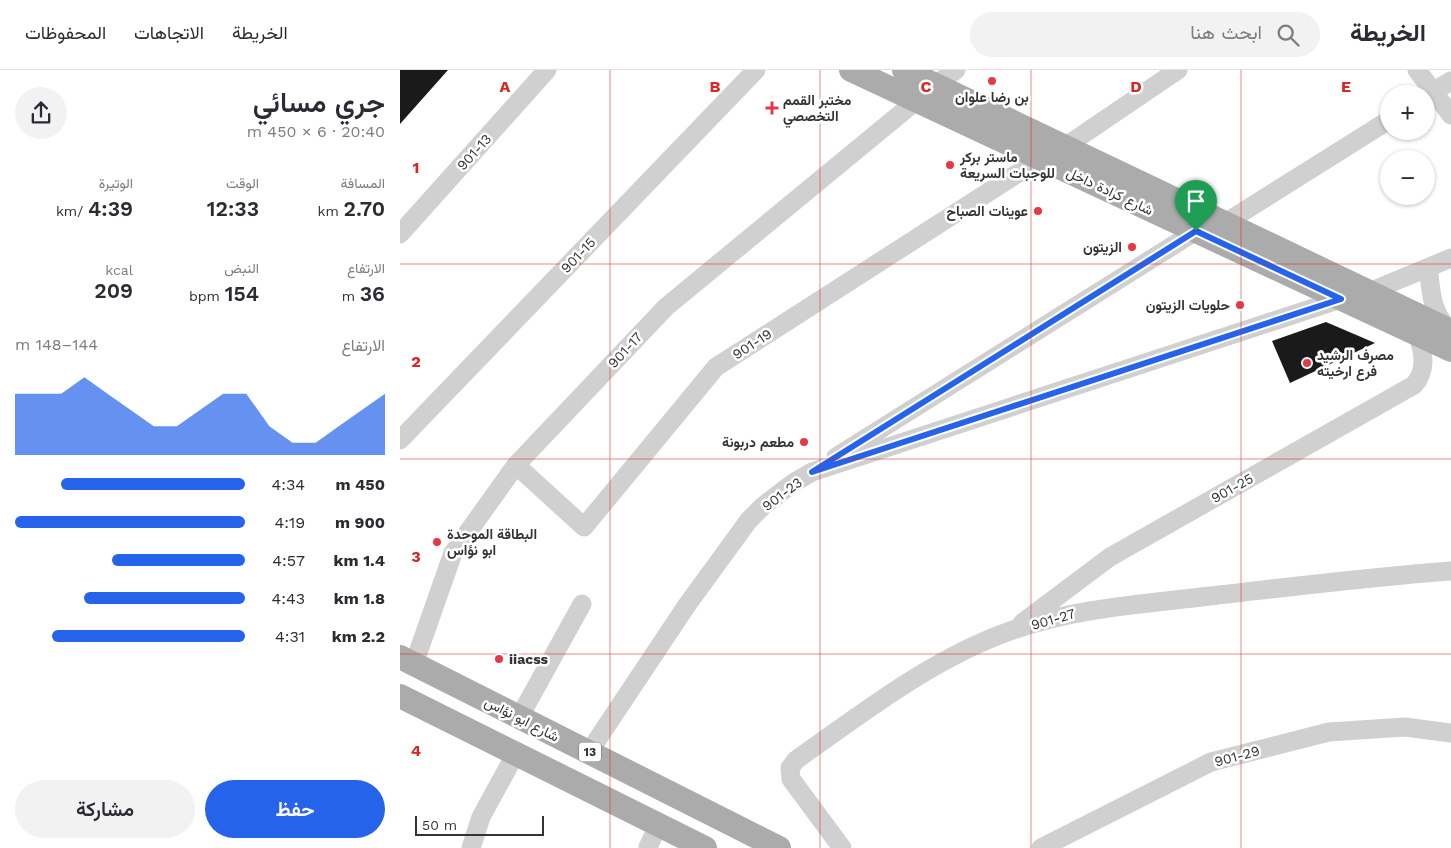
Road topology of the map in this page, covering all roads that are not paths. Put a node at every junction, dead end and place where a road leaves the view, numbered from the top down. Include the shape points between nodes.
1 (547, 70) edge
2 (756, 70) edge
3 (851, 70) edge
4 (904, 70) edge
5 (956, 70) edge
6 (1178, 70) edge
7 (1417, 70) edge
8 (1451, 82) edge
9 (935, 85) junction
10 (1425, 85) edge
11 (1435, 91) edge
12 (1435, 99) edge
13 (916, 101) junction
14 (1451, 115) edge
15 (1380, 126) edge
16 (1066, 146) junction
17 (1040, 159) junction
18 (1225, 223) junction
19 (1196, 231) junction
20 (400, 234) edge
21 (1451, 258) edge
22 (1428, 268) junction
23 (1369, 292) junction
24 (1341, 299) junction
25 (1418, 334) junction
26 (1451, 337) edge
27 (400, 440) edge
28 (516, 465) junction
29 (812, 472) junction
30 (1451, 571) edge
31 (582, 604) dead end
32 (1012, 630) junction
33 (407, 661) edge
34 (400, 696) edge
35 (520, 718) junction
36 (1451, 733) edge
37 (589, 752) junction
38 (516, 753) junction
39 (659, 824) junction
40 (648, 847) dead end
41 (471, 848) edge
42 (705, 848) edge
43 (779, 848) edge
44 (842, 848) edge
45 (1041, 848) edge

1 - 20 street, 901-13
2 - 27 street, 901-15
3 - 13 main road, شارع كرادة داخل
4 - 9 main road, شارع كرادة داخل
5 - 9 street
6 - 16 street
7 - 10 street
8 - 11 street
9 - 16 main road, شارع كرادة داخل
12 - 14 street
13 - 17 main road, شارع كرادة داخل
13 - 28 street, 901-17 via 666,306
15 - 18 street
16 - 18 main road, شارع كرادة داخل
17 - 19 main road, شارع كرادة داخل
17 - 28 street, 901-19 via 716,367 584,527
18 - 23 main road, شارع كرادة داخل
19 - 24 main road, شارع كرادة داخل
19 - 29 street
21 - 22 street
22 - 23 street
22 - 26 street via 1434,309
23 - 26 main road, شارع كرادة داخل
24 - 25 main road, شارع كرادة داخل
24 - 29 street, 901-23
25 - 26 main road, شارع كرادة داخل
25 - 32 street, 901-25 via 1424,359 1423,370 1414,385 1110,557
28 - 33 street, 901-17 via 453,553
29 - 37 street, 901-23 via 793,483 749,520 687,605
30 - 32 street, 901-27 via 1079,611
31 - 35 street
32 - 44 street, 901-27 via 946,661 883,699 796,760 790,768 791,779
33 - 35 main road, شارع ابو نؤاس / 13
34 - 38 main road, 13
35 - 37 main road, شارع ابو نؤاس / 13
36 - 45 street, 901-29 via 1405,727 1329,732 1211,762
37 - 43 main road, شارع ابو نؤاس / 13
38 - 39 main road, 13
38 - 41 street via 481,817
39 - 40 street
39 - 42 main road, 13

